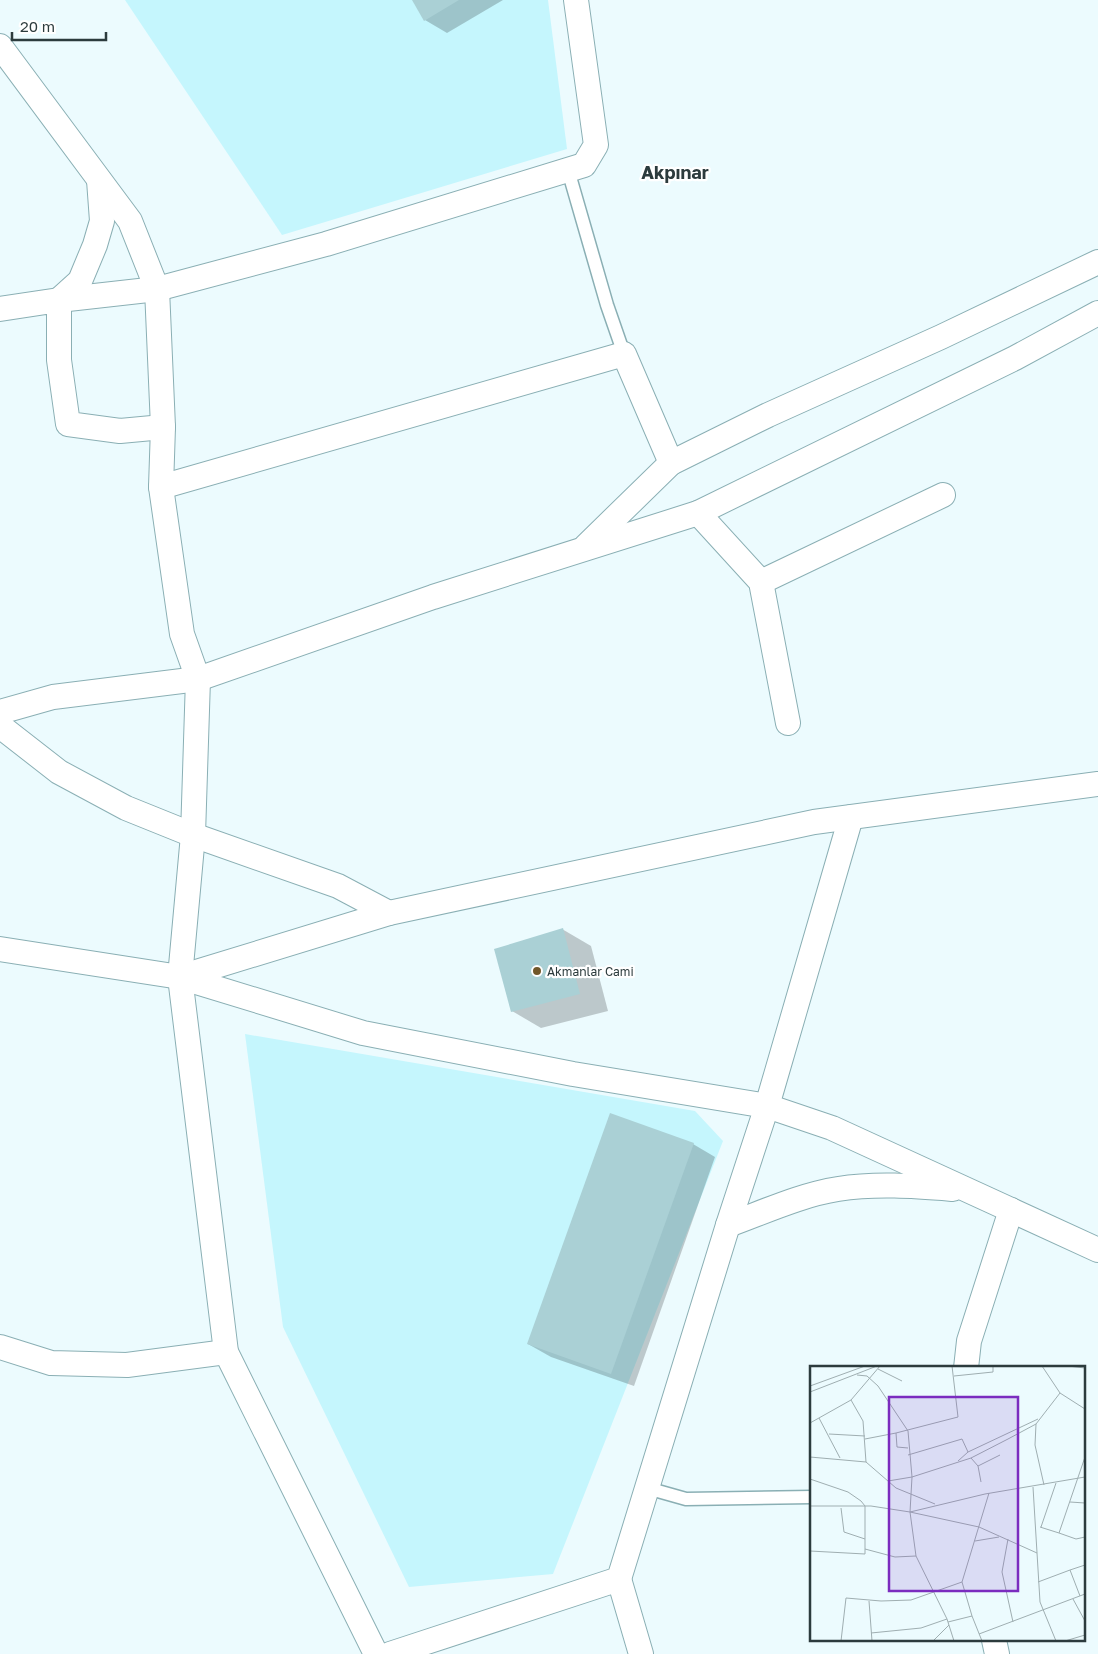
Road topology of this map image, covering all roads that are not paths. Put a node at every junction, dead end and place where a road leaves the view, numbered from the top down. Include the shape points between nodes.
1 (576, 0) edge
2 (0, 46) edge
3 (568, 170) junction
4 (99, 180) junction
5 (1098, 262) edge
6 (157, 289) junction
7 (59, 300) junction
8 (0, 309) edge
9 (1098, 313) edge
10 (624, 354) junction
11 (163, 428) junction
12 (671, 463) junction
13 (162, 487) junction
14 (943, 495) dead end
15 (698, 513) junction
16 (582, 550) junction
17 (762, 582) junction
18 (198, 679) junction
19 (0, 712) edge
20 (788, 723) dead end
21 (0, 726) edge
22 (1098, 784) edge
23 (851, 817) junction
24 (193, 835) junction
25 (389, 912) junction
26 (0, 949) edge
27 (180, 977) junction
28 (767, 1106) junction
29 (967, 1190) junction
30 (1011, 1210) junction
31 (728, 1225) junction
32 (1098, 1250) edge
33 (0, 1347) edge
34 (226, 1352) junction
35 (966, 1366) edge
36 (647, 1488) junction
37 (810, 1497) edge
38 (619, 1579) junction
39 (376, 1654) edge
40 (390, 1654) edge
41 (641, 1654) edge

1 - 3 street via 596,145 584,165
2 - 4 street
3 - 6 street via 326,244
3 - 10 lane
4 - 6 street via 130,221
4 - 7 street via 102,221 95,245 80,281
5 - 12 street
6 - 7 street
6 - 11 street
7 - 8 street
7 - 11 street via 59,360 68,424 120,431
9 - 15 street via 1006,362
10 - 12 street
10 - 13 street
11 - 13 street
12 - 16 street
13 - 18 street via 182,634
14 - 17 street
15 - 16 street
15 - 17 street
16 - 18 street
17 - 20 street
18 - 19 street via 53,697
18 - 24 street
21 - 24 street via 59,772 126,808
22 - 23 street
23 - 25 street via 814,822
23 - 28 street
24 - 25 street via 338,886
24 - 27 street
25 - 27 street
26 - 27 street
27 - 28 street via 363,1033 573,1074
27 - 34 street
28 - 29 street via 832,1128
28 - 31 street
29 - 30 street
29 - 31 street via 893,1185 837,1189 789,1202
30 - 32 street
30 - 35 street via 969,1341
31 - 36 street
33 - 34 street via 51,1363 127,1365
34 - 39 street
36 - 37 lane via 686,1499
36 - 38 street
38 - 40 street
38 - 41 street

